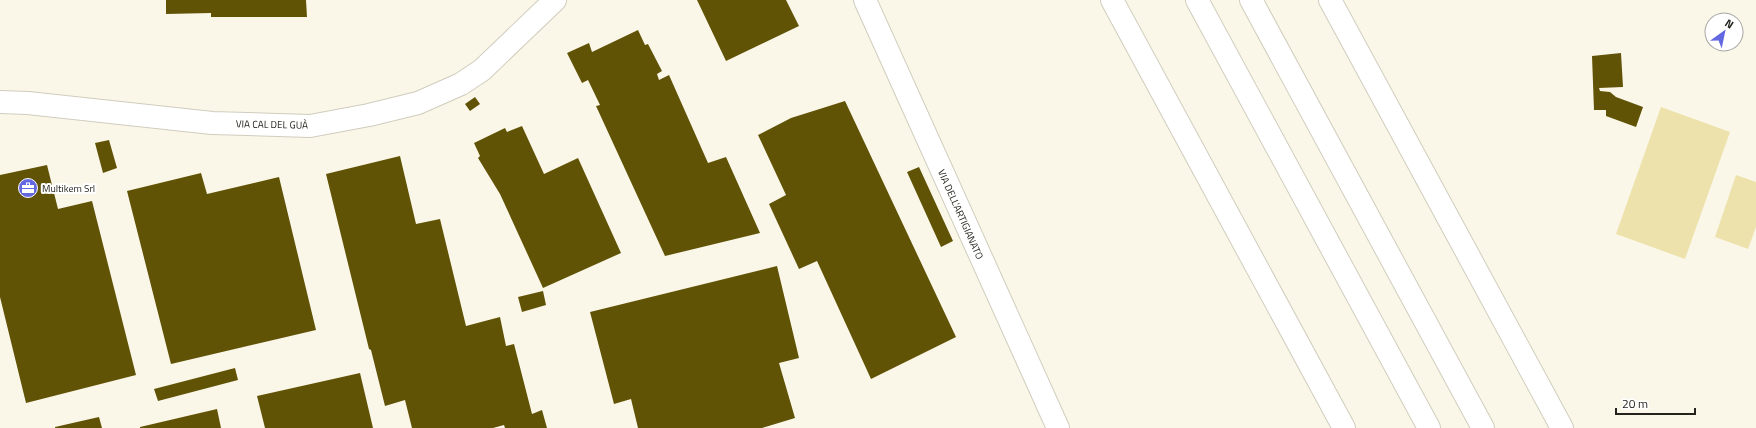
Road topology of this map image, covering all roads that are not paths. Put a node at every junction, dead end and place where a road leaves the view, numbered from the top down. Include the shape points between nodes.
1 (555, 0) edge
2 (865, 0) edge
3 (1112, 0) edge
4 (1197, 0) edge
5 (1251, 0) edge
6 (1330, 0) edge
7 (0, 102) edge
8 (1058, 428) edge
9 (1344, 428) edge
10 (1429, 428) edge
11 (1483, 428) edge
12 (1562, 428) edge

1 - 7 main road, VIA CAL DEL GUÀ via 482,70 461,84 418,103 310,126 212,123 28,102
2 - 8 main road, VIA DELL'ARTIGIANATO
3 - 9 main road
4 - 10 main road
5 - 11 main road
6 - 12 main road

